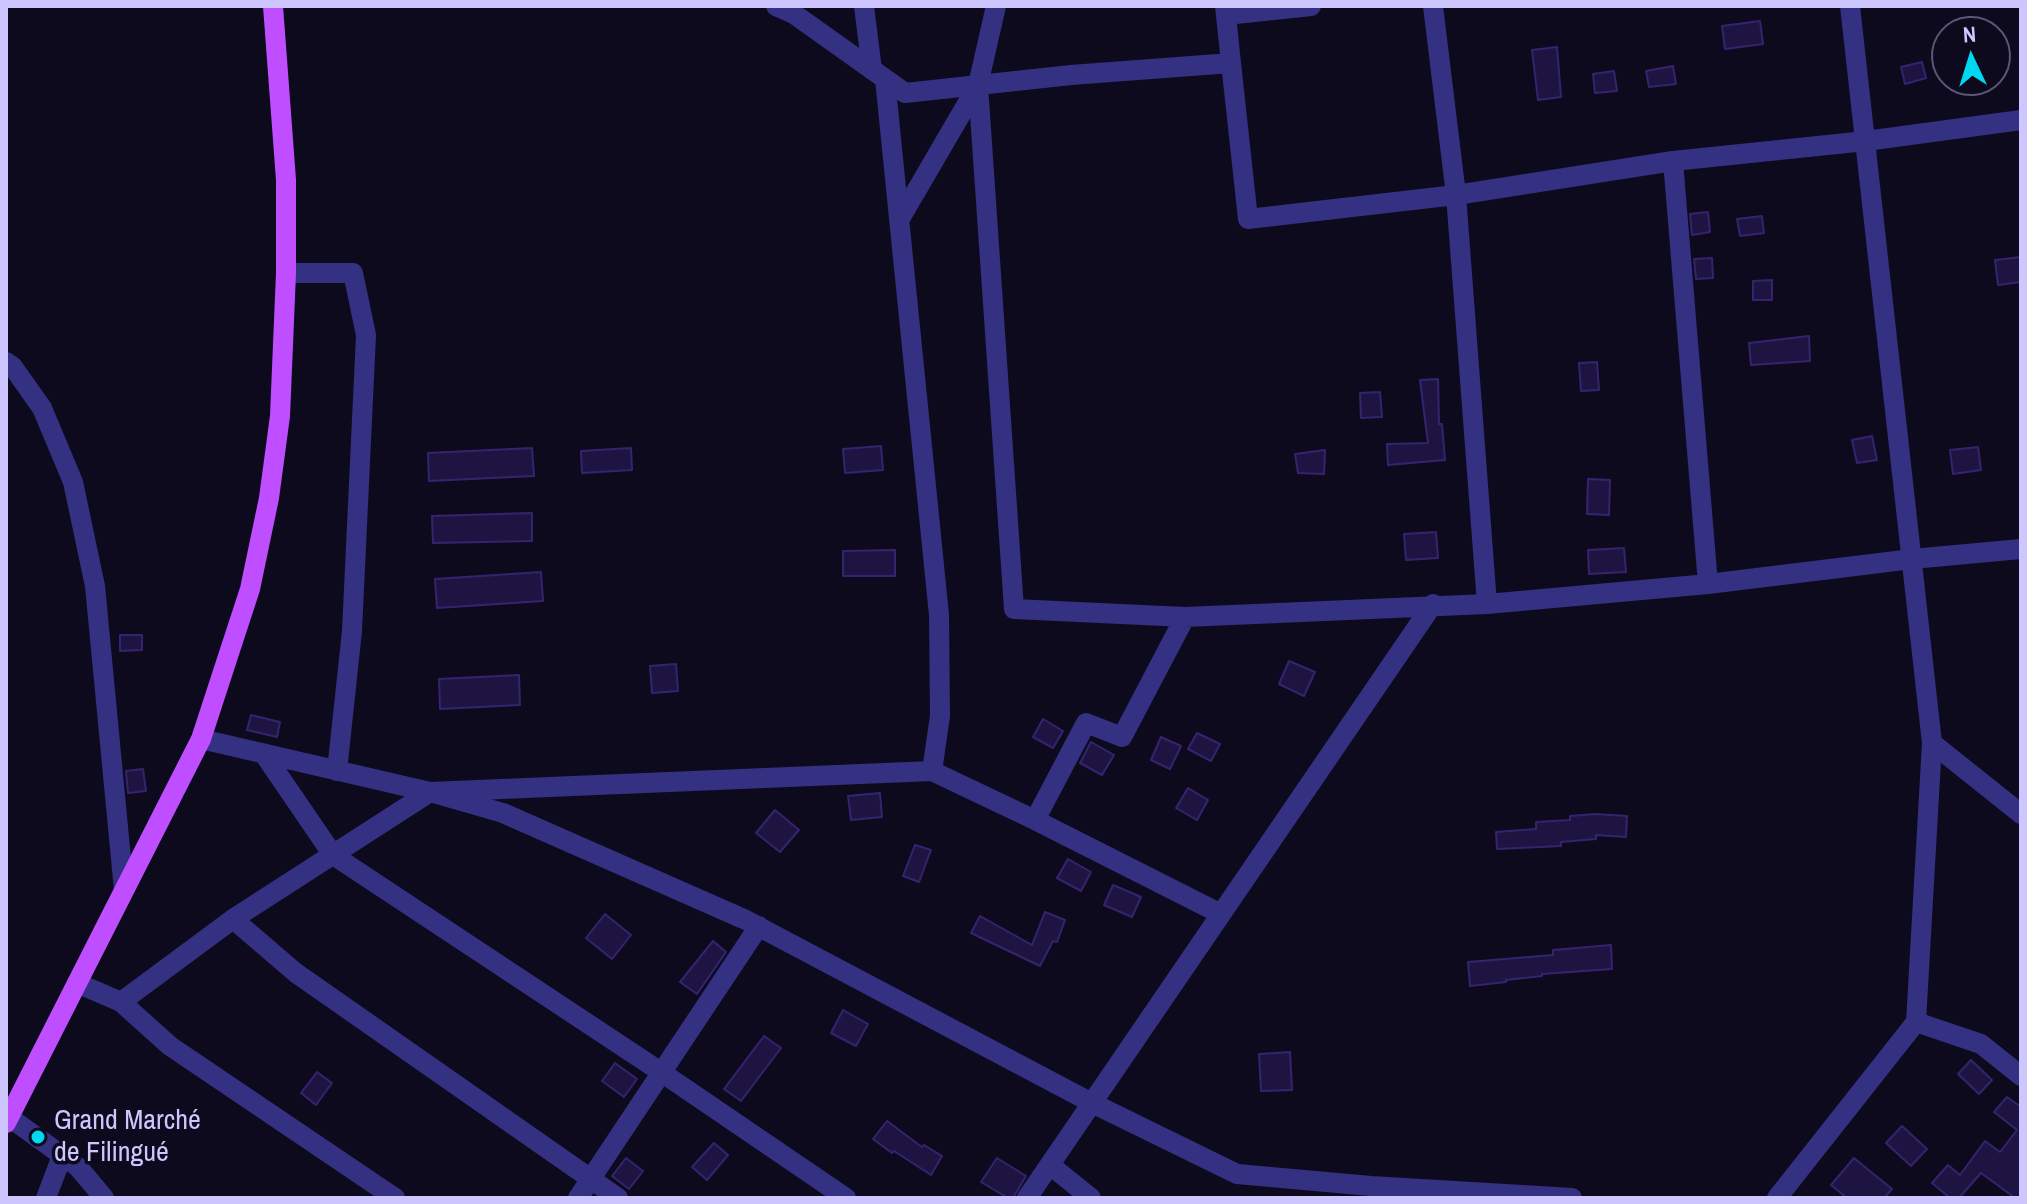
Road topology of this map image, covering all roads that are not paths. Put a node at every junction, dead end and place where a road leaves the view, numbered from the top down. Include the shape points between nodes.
1 (273, 6) edge
2 (776, 6) edge
3 (864, 6) edge
4 (996, 6) edge
5 (1311, 6) edge
6 (1433, 6) edge
7 (1850, 6) edge
8 (1225, 10) edge
9 (1231, 63) junction
10 (878, 74) junction
11 (978, 85) junction
12 (2021, 120) edge
13 (1866, 141) junction
14 (1673, 161) junction
15 (1456, 195) junction
16 (901, 217) junction
17 (286, 273) junction
18 (6, 362) edge
19 (2021, 549) edge
20 (1912, 559) junction
21 (1708, 584) junction
22 (1433, 604) junction
23 (1487, 604) junction
24 (1185, 617) junction
25 (201, 739) junction
26 (1932, 743) junction
27 (264, 754) junction
28 (337, 771) junction
29 (932, 771) junction
30 (430, 792) junction
31 (2021, 814) edge
32 (1035, 820) junction
33 (333, 855) junction
34 (124, 890) junction
35 (1221, 914) junction
36 (233, 919) junction
37 (759, 926) junction
38 (77, 983) junction
39 (121, 1002) junction
40 (1916, 1022) junction
41 (661, 1072) junction
42 (2021, 1076) edge
43 (1092, 1103) junction
44 (7, 1120) edge
45 (62, 1156) junction
46 (1050, 1165) junction
47 (589, 1179) junction
48 (1292, 1189) edge
49 (1532, 1197) edge
50 (46, 1198) edge
51 (104, 1198) edge
52 (395, 1198) edge
53 (578, 1198) edge
54 (618, 1198) edge
55 (846, 1198) edge
56 (1027, 1198) edge
57 (1091, 1198) edge
58 (1572, 1198) edge
59 (1777, 1198) edge

1 - 17 main road via 286,180
2 - 10 street
3 - 10 street
4 - 11 street
5 - 8 street
6 - 15 street
7 - 13 street
8 - 9 street
9 - 11 street
9 - 15 street via 1248,219
10 - 11 street via 905,93
10 - 16 street
11 - 16 street
11 - 24 street via 1014,609
12 - 13 street
13 - 14 street
13 - 20 street
14 - 15 street
14 - 21 street
15 - 23 street
16 - 29 street via 939,615 940,716
17 - 25 main road via 280,416 269,498 250,589
17 - 28 street via 353,273 366,335 352,631
18 - 34 street via 42,408 73,482 95,586
19 - 20 street
20 - 21 street
20 - 26 street
21 - 23 street
22 - 23 street
22 - 24 street
22 - 35 street
24 - 32 street via 1122,737 1086,723
25 - 27 street
25 - 34 main road
26 - 31 street
26 - 40 street
27 - 28 street
27 - 33 street
28 - 30 street
29 - 30 street
29 - 32 street
30 - 33 street
30 - 37 street via 503,813
32 - 35 street
33 - 36 street
33 - 41 street
34 - 38 main road
35 - 43 street
36 - 39 street
36 - 47 street via 296,973
37 - 41 street
37 - 43 street
38 - 39 street
38 - 44 main road
39 - 52 street via 170,1046
40 - 42 street via 1981,1044
40 - 59 street
41 - 47 street
41 - 55 street
43 - 46 street
43 - 48 street via 1237,1174
44 - 45 street
45 - 50 street
45 - 51 street
46 - 56 street
46 - 57 street
47 - 53 street
47 - 54 street
48 - 49 street
49 - 58 street

